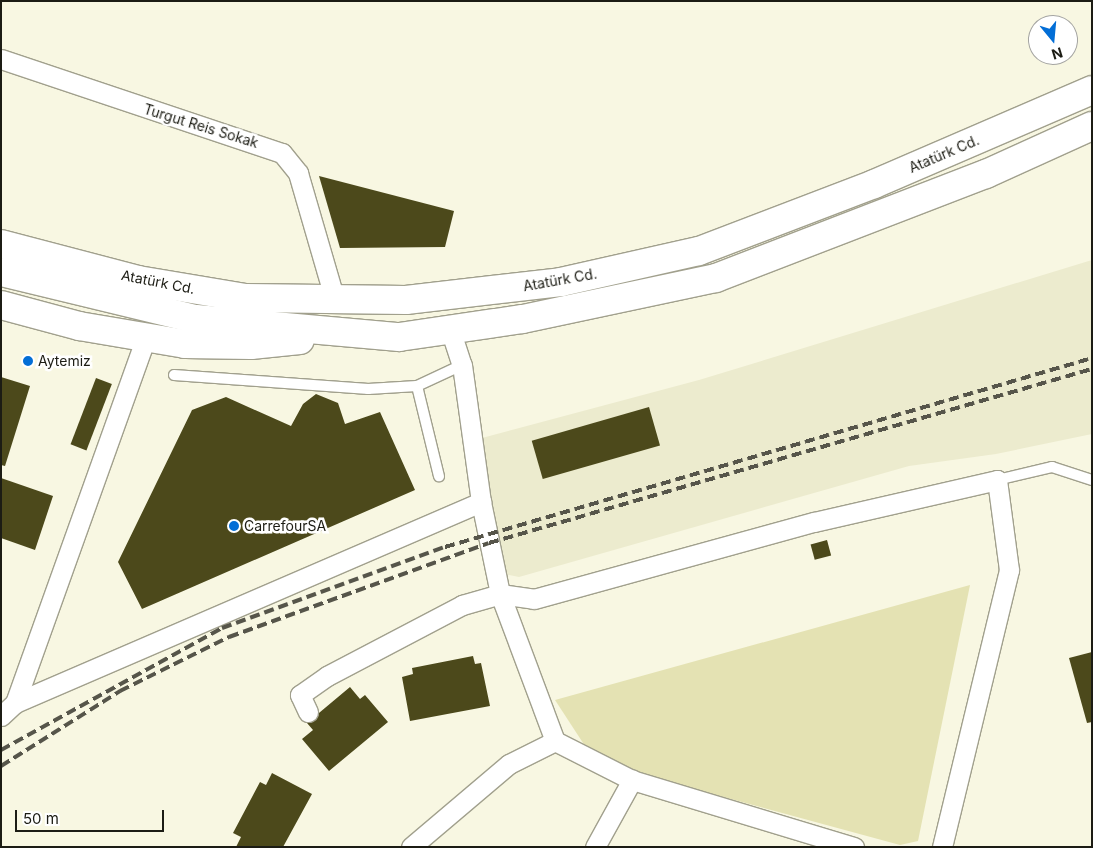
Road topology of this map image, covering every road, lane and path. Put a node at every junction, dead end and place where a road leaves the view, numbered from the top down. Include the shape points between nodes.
1 (1, 59) edge
2 (1092, 90) edge
3 (1092, 126) edge
4 (1, 228) edge
5 (1, 244) edge
6 (1, 272) edge
7 (334, 297) junction
8 (1, 305) edge
9 (450, 328) junction
10 (361, 333) junction
11 (146, 338) junction
12 (462, 365) junction
13 (174, 375) dead end
14 (416, 386) junction
15 (439, 476) dead end
16 (997, 480) junction
17 (1092, 480) edge
18 (481, 502) junction
19 (500, 594) junction
20 (15, 703) junction
21 (308, 712) dead end
22 (1, 716) edge
23 (555, 741) junction
24 (632, 780) junction
25 (411, 847) edge
26 (595, 847) edge
27 (854, 847) edge
28 (942, 847) edge

1 - 7 street, Turgut Reis Sokak via 282,153 298,173
2 - 7 main road, Atatürk Cd. via 874,184 699,252 561,282 406,300
3 - 9 main road, Atatürk Cd. via 986,174 716,278 523,319
4 - 7 main road via 90,258
5 - 7 main road, Atatürk Cd. via 168,285 246,298
6 - 10 main road, Atatürk Cd. via 196,318
8 - 11 main road via 79,326
9 - 10 main road, Atatürk Cd. via 399,337
9 - 12 street
10 - 11 main road via 251,345 185,344
11 - 20 street
12 - 14 lane
12 - 18 street
13 - 14 lane via 320,388
14 - 15 lane
16 - 17 lane via 1052,467
16 - 19 street via 814,522 534,599
16 - 28 street via 1009,570
18 - 19 street
18 - 20 street
19 - 21 street via 462,605 328,676 300,695
19 - 23 street
20 - 22 street
23 - 24 street
23 - 25 street via 509,764
24 - 26 street
24 - 27 street

